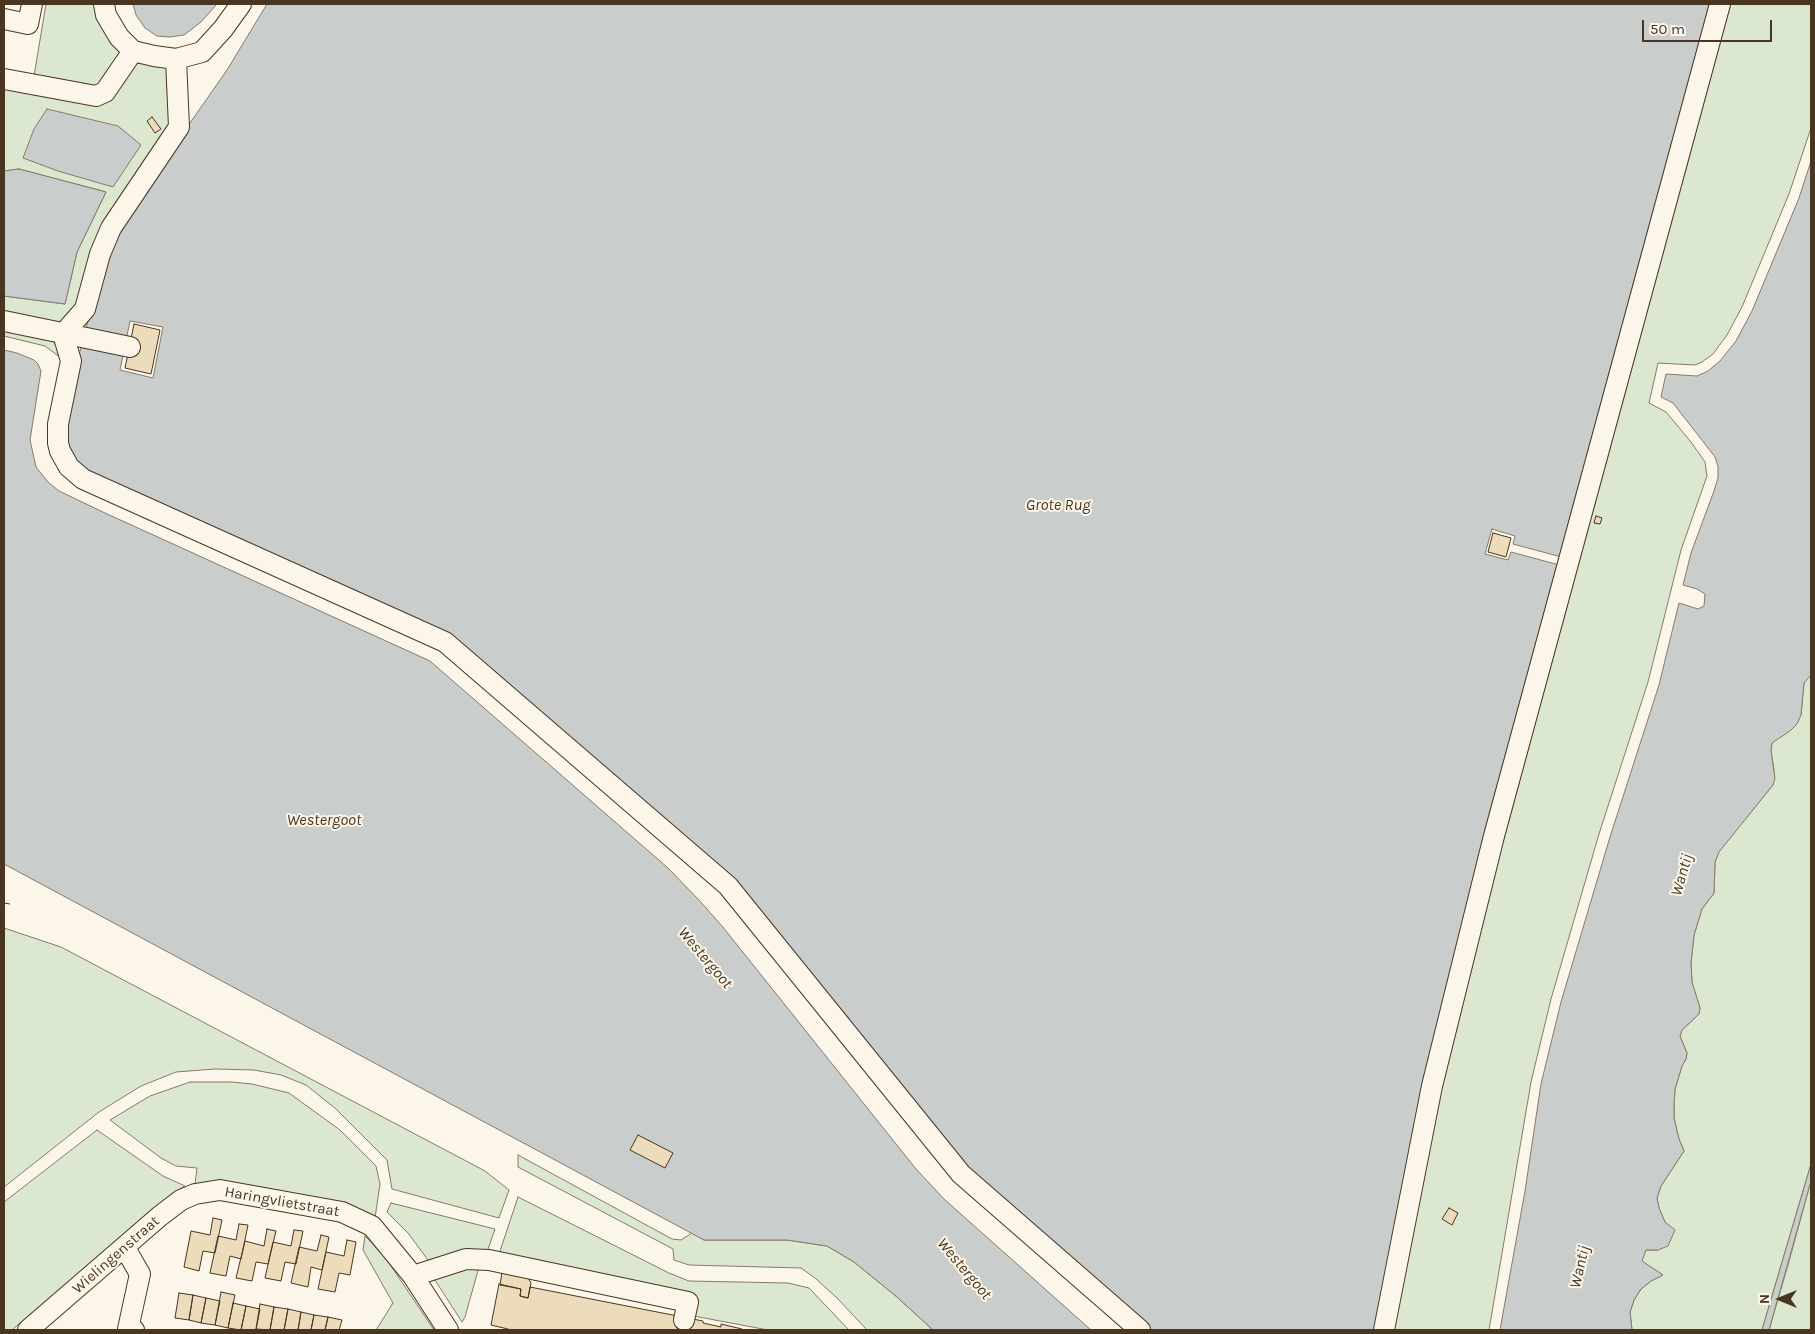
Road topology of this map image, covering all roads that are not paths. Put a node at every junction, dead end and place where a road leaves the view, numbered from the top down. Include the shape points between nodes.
1 (32, 4) edge
2 (104, 4) edge
3 (242, 4) edge
4 (1720, 4) edge
5 (4, 19) edge
6 (133, 51) junction
7 (176, 59) junction
8 (4, 79) edge
9 (4, 321) edge
10 (63, 334) junction
11 (130, 347) dead end
12 (210, 1190) joint
13 (125, 1248) junction
14 (413, 1276) junction
15 (684, 1320) dead end
16 (28, 1330) edge
17 (134, 1330) edge
18 (448, 1330) edge
19 (1140, 1330) edge
20 (1384, 1330) edge

1 - 5 street via 28,24
2 - 6 street via 106,15
3 - 7 street via 202,52
4 - 20 street via 1494,836 1432,1086
6 - 7 street
6 - 8 street via 105,92 96,96
7 - 10 street via 179,127 111,228 100,254 85,309
9 - 10 street
10 - 11 street
10 - 19 street via 71,361 58,424 58,443 64,460 76,474 445,642 728,886 961,1174
12 - 13 street, Wielingenstraat via 181,1200
12 - 14 street, Haringvlietstraat via 230,1190 352,1215 372,1226
13 - 16 street, Wielingenstraat
13 - 17 street via 140,1274 128,1329
14 - 15 street via 466,1259 489,1260 688,1302
14 - 18 street, Haringvlietstraat

